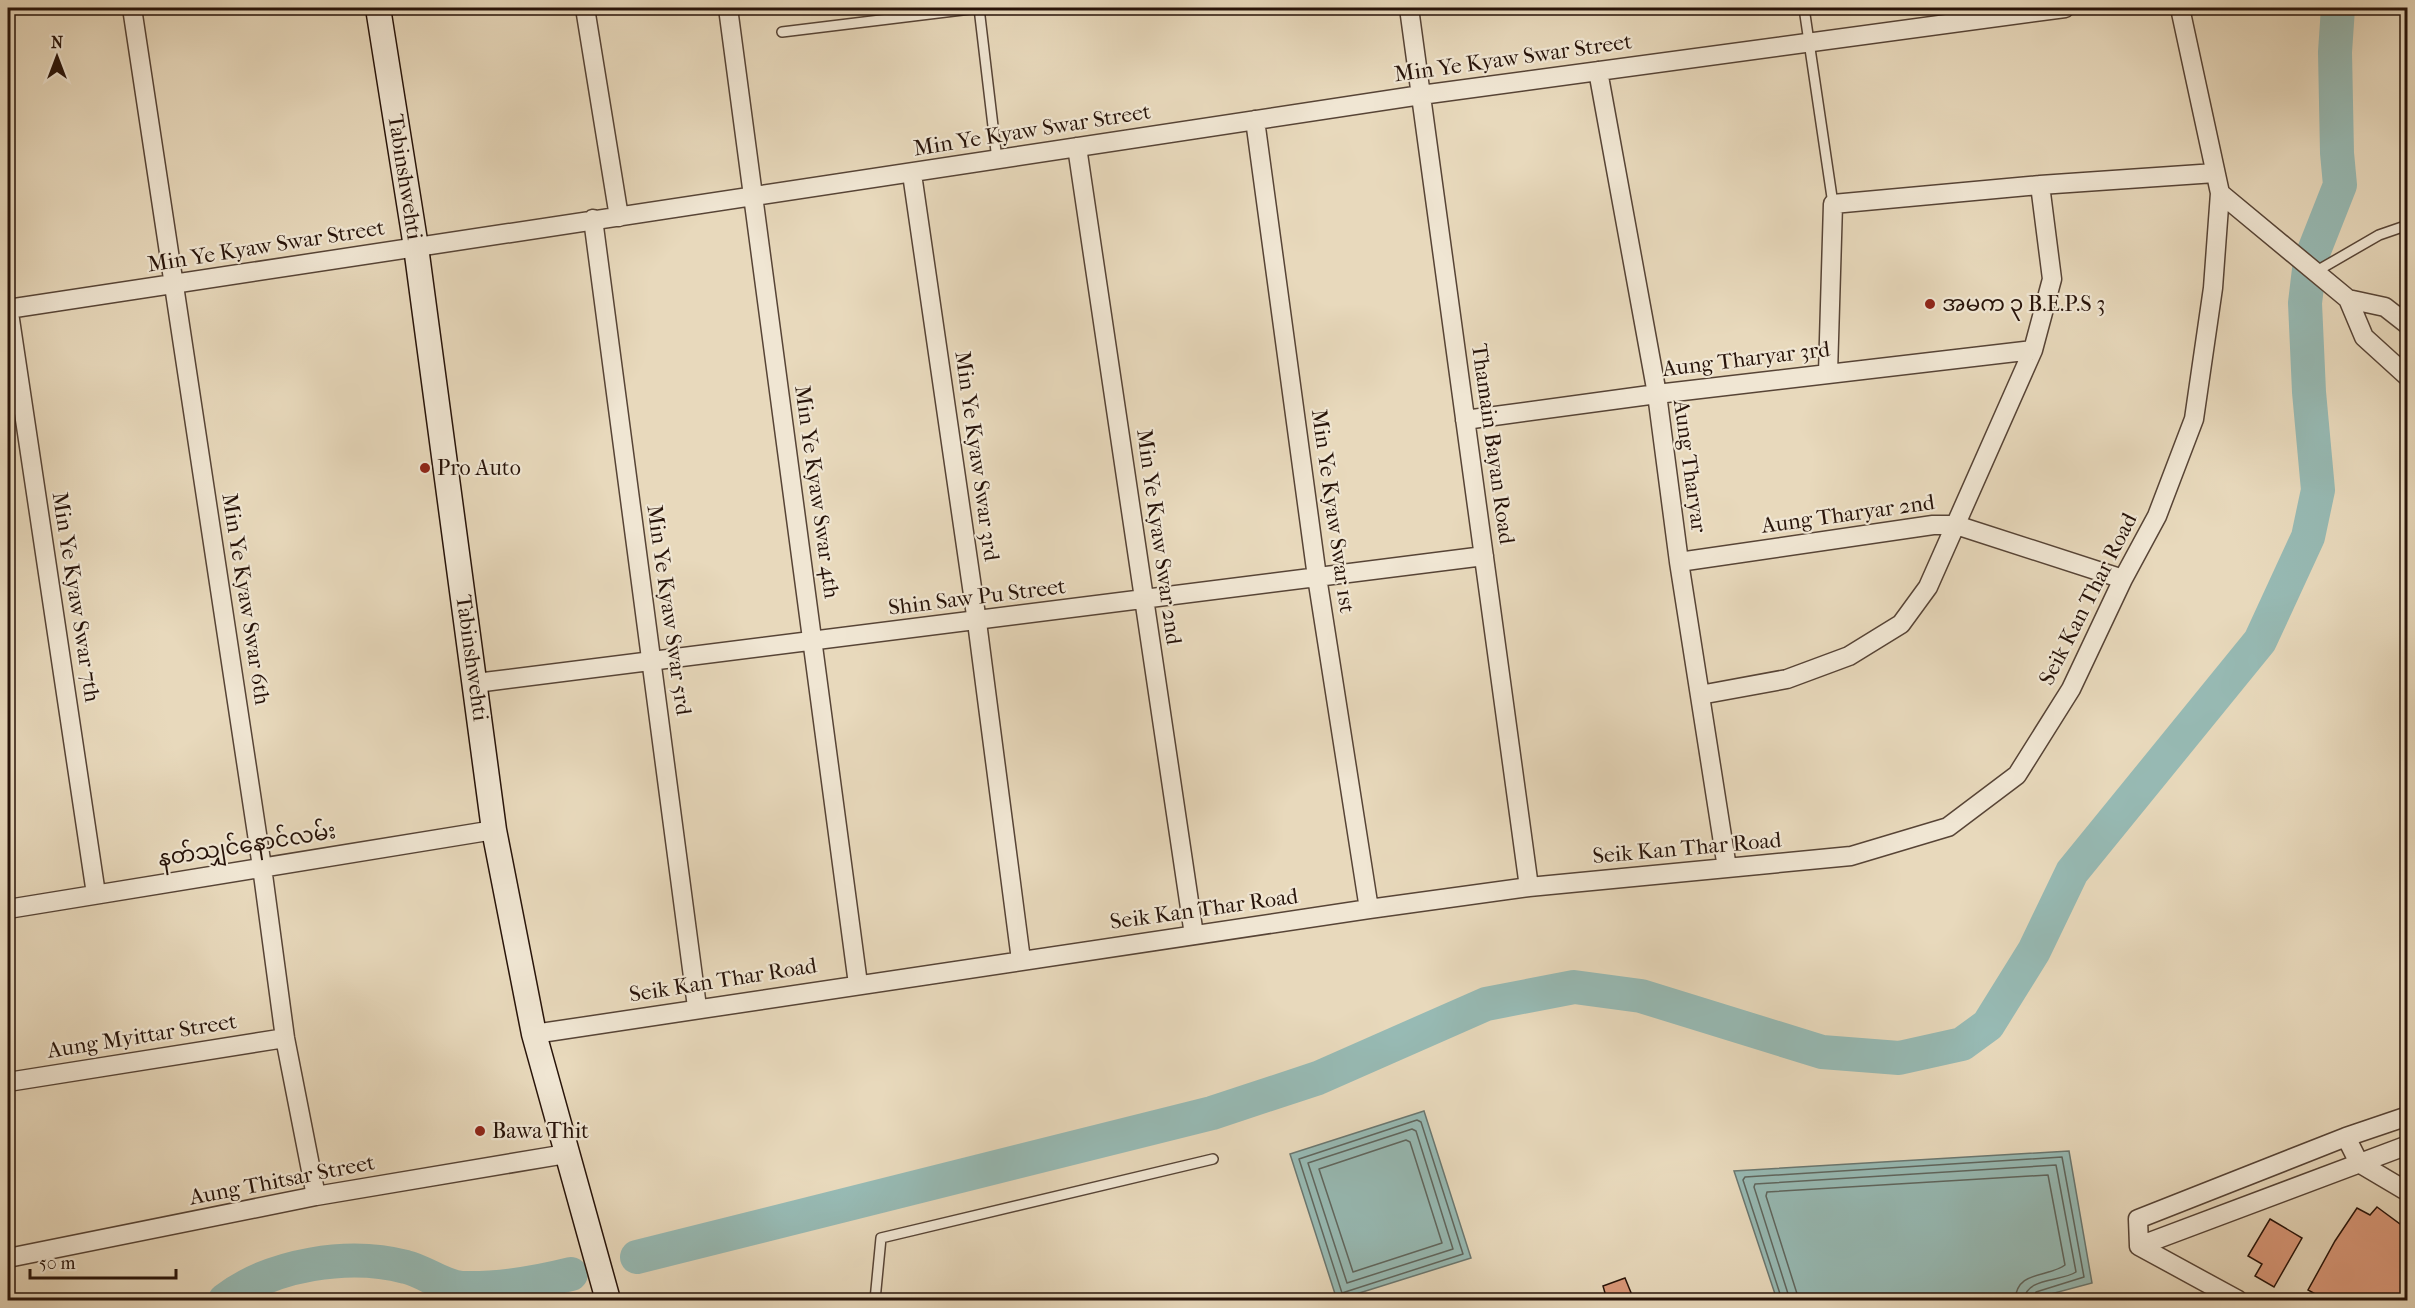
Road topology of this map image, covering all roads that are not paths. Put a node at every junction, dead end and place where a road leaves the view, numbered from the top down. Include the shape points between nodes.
1 (132, 8) edge
2 (378, 8) edge
3 (585, 8) edge
4 (728, 8) edge
5 (1409, 8) edge
6 (1804, 8) edge
7 (2065, 8) edge
8 (2180, 8) edge
9 (782, 32) dead end
10 (1810, 42) junction
11 (1598, 71) junction
12 (1421, 95) junction
13 (1255, 120) junction
14 (1077, 147) junction
15 (997, 160) junction
16 (2216, 173) junction
17 (912, 174) junction
18 (2040, 185) junction
19 (2220, 193) junction
20 (753, 196) junction
21 (1833, 204) junction
22 (619, 216) junction
23 (593, 219) junction
24 (2408, 225) edge
25 (416, 246) junction
26 (2315, 272) junction
27 (174, 285) junction
28 (2348, 299) junction
29 (8, 308) edge
30 (2408, 325) edge
31 (2033, 350) junction
32 (1828, 373) junction
33 (2408, 377) edge
34 (1657, 394) junction
35 (1465, 420) junction
36 (1956, 525) junction
37 (1484, 556) junction
38 (1679, 562) junction
39 (1317, 577) junction
40 (2123, 579) junction
41 (1144, 600) junction
42 (977, 622) junction
43 (813, 641) junction
44 (651, 661) junction
45 (476, 683) junction
46 (1700, 694) junction
47 (494, 830) junction
48 (262, 867) junction
49 (1727, 868) junction
50 (1529, 887) junction
51 (96, 894) junction
52 (8, 909) edge
53 (1370, 909) junction
54 (1194, 934) junction
55 (1021, 960) junction
56 (858, 984) junction
57 (697, 1007) junction
58 (534, 1034) junction
59 (285, 1038) junction
60 (8, 1082) edge
61 (2408, 1116) edge
62 (2346, 1137) junction
63 (2408, 1145) edge
64 (566, 1155) junction
65 (1213, 1159) dead end
66 (2359, 1162) junction
67 (2408, 1192) edge
68 (316, 1196) junction
69 (2139, 1246) junction
70 (8, 1258) edge
71 (608, 1300) edge
72 (874, 1300) edge
73 (2238, 1300) edge

1 - 27 street, Min Ye Kyaw Swar 6th
2 - 25 main road, Tabinshwehti
3 - 22 street
4 - 20 street, Min Ye Kyaw Swar 4th
5 - 12 street, Thamain Bayan Road
6 - 10 lane
7 - 10 street, Min Ye Kyaw Swar Street
8 - 16 street, Seik Kan Thar Road
9 - 15 lane via 979,8
10 - 11 street, Min Ye Kyaw Swar Street
10 - 21 lane
11 - 12 street, Min Ye Kyaw Swar Street
11 - 34 street, Aung Tharyar
12 - 13 street, Min Ye Kyaw Swar Street
12 - 35 street, Thamain Bayan Road
13 - 14 street, Min Ye Kyaw Swar Street
13 - 39 street, Min Ye Kyaw Swar 1st
14 - 15 street, Min Ye Kyaw Swar Street
14 - 41 street, Min Ye Kyaw Swar 2nd
15 - 17 street, Min Ye Kyaw Swar Street
16 - 18 street
16 - 19 street, Seik Kan Thar Road
17 - 20 street, Min Ye Kyaw Swar Street
17 - 42 street, Min Ye Kyaw Swar 3rd
18 - 21 street
18 - 31 street via 2052,279
19 - 26 street
19 - 40 street, Seik Kan Thar Road via 2213,288 2194,419 2157,516
20 - 22 street, Min Ye Kyaw Swar Street
20 - 43 street, Min Ye Kyaw Swar 4th
21 - 32 street
22 - 23 street, Min Ye Kyaw Swar Street
23 - 25 street, Min Ye Kyaw Swar Street
23 - 44 street, Min Ye Kyaw Swar 5rd
24 - 26 lane via 2379,235
25 - 27 street, Min Ye Kyaw Swar Street
25 - 45 main road, Tabinshwehti
26 - 28 street
27 - 29 street, Min Ye Kyaw Swar Street
27 - 48 street, Min Ye Kyaw Swar 6th
28 - 30 street via 2385,306
28 - 33 street via 2364,338
29 - 51 street, Min Ye Kyaw Swar 7th
31 - 32 street, Aung Tharyar 3rd
31 - 36 street
32 - 34 street, Aung Tharyar 3rd
34 - 35 street, Aung Tharyar 3rd
34 - 38 street, Aung Tharyar
35 - 37 street, Thamain Bayan Road
36 - 38 street, Aung Tharyar 2nd via 1933,525
36 - 40 street, Aung Tharyar 2nd
36 - 46 street via 1928,587 1901,624 1849,656 1787,679
37 - 39 street, Shin Saw Pu Street
37 - 50 street, Thamain Bayan Road
38 - 46 street, Aung Tharyar
39 - 41 street, Shin Saw Pu Street
39 - 53 street, Min Ye Kyaw Swar 1st
40 - 49 street, Seik Kan Thar Road via 2071,689 2017,775 1948,827 1851,856
41 - 42 street, Shin Saw Pu Street
41 - 54 street, Min Ye Kyaw Swar 2nd
42 - 43 street, Shin Saw Pu Street
42 - 55 street, Min Ye Kyaw Swar 3rd
43 - 44 street, Shin Saw Pu Street
43 - 56 street, Min Ye Kyaw Swar 4th
44 - 45 street, Shin Saw Pu Street
44 - 57 street, Min Ye Kyaw Swar 5rd
45 - 47 main road, Tabinshwehti
46 - 49 street, Aung Tharyar
47 - 48 street, နတ်သျှင်နောင်လမ်း
47 - 58 main road, Tabinshwehti
48 - 51 street, နတ်သျှင်နောင်လမ်း
48 - 59 street, Min Ye Kyaw Swar 6th
49 - 50 street, Seik Kan Thar Road
50 - 53 street, Seik Kan Thar Road
51 - 52 street, နတ်သျှင်နောင်လမ်း
53 - 54 street, Seik Kan Thar Road
54 - 55 street, Seik Kan Thar Road
55 - 56 street, Seik Kan Thar Road
56 - 57 street, Seik Kan Thar Road
57 - 58 street, Seik Kan Thar Road
58 - 64 main road, Tabinshwehti
59 - 60 street, Aung Myittar Street
59 - 68 street, Min Ye Kyaw Swar 6th
61 - 62 street
62 - 66 street
62 - 69 street via 2138,1219
63 - 66 street
64 - 68 street, Aung Thitsar Street
64 - 71 main road, Tabinshwehti
65 - 72 lane via 881,1238
66 - 67 street
66 - 69 street
68 - 70 street, Aung Thitsar Street
69 - 73 street

